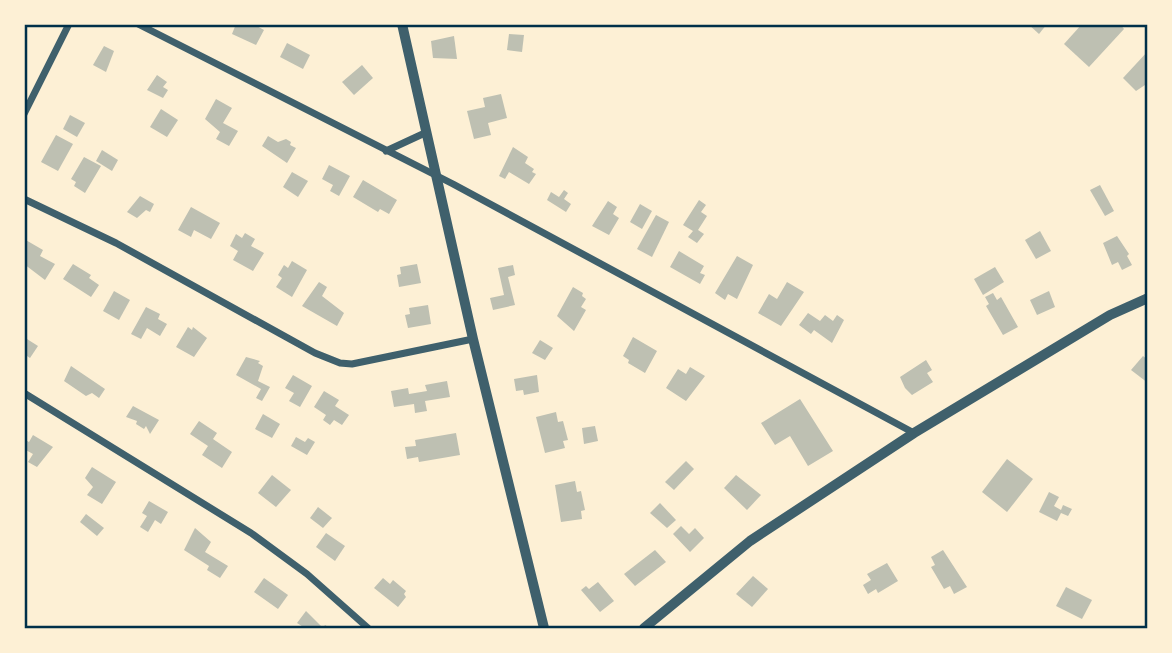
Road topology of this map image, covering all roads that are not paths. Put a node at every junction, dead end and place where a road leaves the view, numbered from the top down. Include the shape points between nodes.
1 (69, 24) edge
2 (138, 24) edge
3 (402, 24) edge
4 (24, 114) edge
5 (427, 132) junction
6 (386, 151) junction
7 (435, 176) junction
8 (24, 199) edge
9 (1147, 298) edge
10 (473, 339) junction
11 (24, 393) edge
12 (914, 433) junction
13 (368, 628) edge
14 (544, 628) edge
15 (644, 628) edge

1 - 4 street
2 - 6 street
3 - 5 street
5 - 6 street
5 - 7 street
6 - 7 street
7 - 10 street
7 - 12 street
8 - 10 street via 340,363
9 - 12 street
10 - 14 street
11 - 13 street via 251,533
12 - 15 street via 750,541

